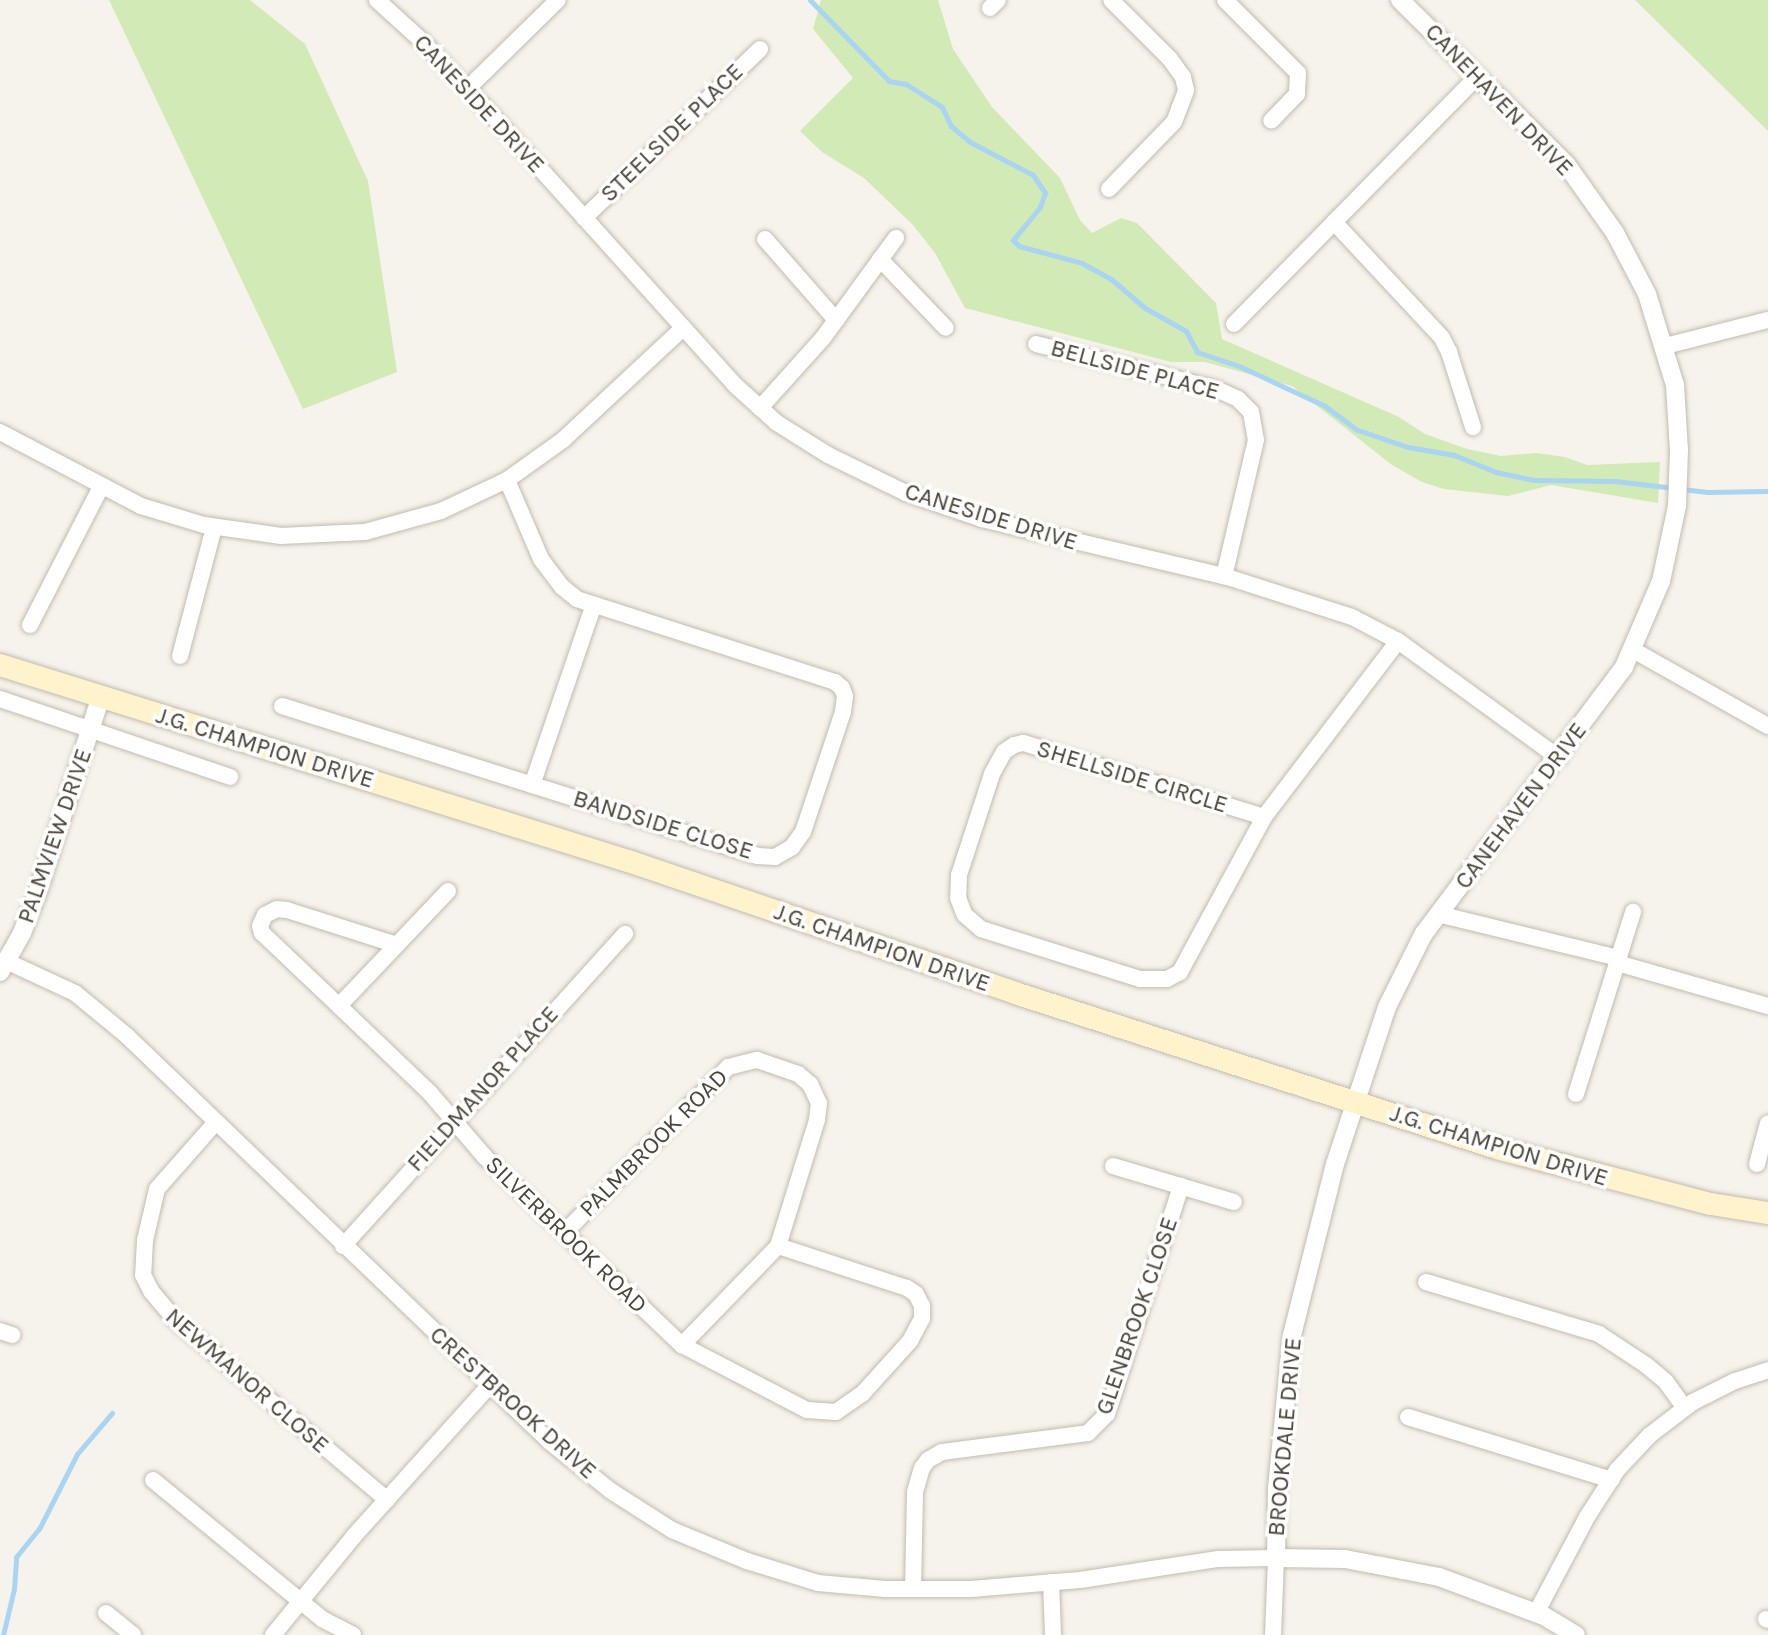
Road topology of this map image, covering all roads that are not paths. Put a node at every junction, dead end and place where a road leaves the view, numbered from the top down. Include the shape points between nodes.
1 (377, 0) edge
2 (558, 0) edge
3 (1111, 0) edge
4 (1225, 0) edge
5 (1400, 0) edge
6 (760, 49) dead end
7 (1478, 76) junction
8 (467, 89) junction
9 (1271, 121) dead end
10 (1109, 189) dead end
11 (584, 218) junction
12 (1334, 222) junction
13 (896, 238) dead end
14 (765, 239) dead end
15 (880, 259) junction
16 (836, 320) junction
17 (1768, 320) edge
18 (1234, 324) dead end
19 (683, 328) junction
20 (946, 328) dead end
21 (1036, 344) dead end
22 (1665, 346) junction
23 (760, 408) junction
24 (1473, 427) dead end
25 (0, 432) edge
26 (507, 480) junction
27 (102, 485) junction
28 (214, 527) junction
29 (1224, 576) junction
30 (593, 607) junction
31 (30, 625) dead end
32 (1398, 641) junction
33 (1633, 650) junction
34 (180, 656) dead end
35 (0, 665) edge
36 (101, 696) junction
37 (0, 699) edge
38 (282, 706) dead end
39 (1768, 726) edge
40 (90, 729) junction
41 (1559, 758) junction
42 (230, 777) dead end
43 (532, 785) junction
44 (1264, 817) junction
45 (448, 891) dead end
46 (1633, 912) dead end
47 (1438, 914) junction
48 (625, 934) dead end
49 (397, 945) junction
50 (1618, 960) junction
51 (3, 967) edge
52 (339, 1006) junction
53 (1768, 1006) edge
54 (1576, 1094) dead end
55 (1355, 1103) junction
56 (453, 1121) junction
57 (216, 1122) junction
58 (1768, 1123) edge
59 (1757, 1164) dead end
60 (1113, 1166) dead end
61 (1181, 1186) junction
62 (1234, 1202) dead end
63 (1768, 1213) edge
64 (565, 1232) junction
65 (343, 1246) junction
66 (778, 1246) junction
67 (1426, 1282) dead end
68 (682, 1345) junction
69 (1768, 1370) edge
70 (491, 1384) junction
71 (1685, 1408) junction
72 (1408, 1417) dead end
73 (153, 1480) dead end
74 (1611, 1480) junction
75 (387, 1500) junction
76 (1276, 1558) junction
77 (1051, 1582) junction
78 (913, 1589) junction
79 (301, 1602) junction
80 (106, 1613) dead end
81 (1536, 1613) junction
82 (133, 1635) edge
83 (273, 1635) edge
84 (353, 1635) edge
85 (1053, 1635) edge
86 (1273, 1635) edge
87 (1576, 1635) edge

1 - 8 street, CANESIDE DRIVE
2 - 8 street
3 - 10 street via 1170,59 1186,90 1174,122
4 - 9 street via 1298,73 1297,94
5 - 7 street, CANEHAVEN DRIVE
6 - 11 street, STEELSIDE PLACE
7 - 12 street
7 - 22 street, CANEHAVEN DRIVE via 1566,164 1615,233 1647,294
8 - 11 street, CANESIDE DRIVE
11 - 19 street, CANESIDE DRIVE
12 - 18 street
12 - 24 street via 1442,338
13 - 15 street
14 - 16 street
15 - 16 street
15 - 20 street
16 - 23 street
17 - 22 street
19 - 23 street, CANESIDE DRIVE
19 - 26 street via 564,439
21 - 29 street, BELLSIDE PLACE via 1216,389 1251,412 1256,440
22 - 33 street, CANEHAVEN DRIVE via 1675,385 1677,506 1661,581
23 - 29 street, CANESIDE DRIVE via 828,455 906,493 982,519
25 - 27 street
26 - 28 street via 441,511 365,532 281,536
26 - 30 street, BANDSIDE CLOSE via 551,574
27 - 28 street via 141,506
27 - 31 street
28 - 34 street
29 - 32 street, CANESIDE DRIVE via 1312,601
30 - 43 street
30 - 43 street, BANDSIDE CLOSE via 842,688 843,712 803,832 775,857 757,856
32 - 41 street, CANESIDE DRIVE
32 - 44 street, SHELLSIDE CIRCLE
33 - 39 street
33 - 41 street, CANEHAVEN DRIVE
35 - 36 main road, J.G. CHAMPION DRIVE
36 - 40 street, PALMVIEW DRIVE
36 - 55 main road, J.G. CHAMPION DRIVE via 631,862
37 - 40 street, J.G. CHAMPION DRIVE
38 - 43 street, BANDSIDE CLOSE
40 - 42 street, J.G. CHAMPION DRIVE
40 - 51 street, PALMVIEW DRIVE via 38,891
41 - 47 street, CANEHAVEN DRIVE
44 - 44 street, SHELLSIDE CIRCLE via 1190,957 1167,979 1140,979 981,929 965,915 958,898 959,875 992,774 1014,745 1023,743
45 - 49 street
46 - 50 street
47 - 50 street
47 - 55 street, CANEHAVEN DRIVE via 1399,980
48 - 56 street, FIELDMANOR PLACE
49 - 52 street
49 - 52 street, SILVERBROOK ROAD via 287,910 265,915 262,933
50 - 53 street
50 - 54 street
51 - 57 street, CRESTBROOK DRIVE via 75,993
52 - 56 street, SILVERBROOK ROAD
55 - 63 main road, J.G. CHAMPION DRIVE via 1592,1175
55 - 76 street, BROOKDALE DRIVE via 1292,1335 1277,1488
56 - 64 street, SILVERBROOK ROAD
56 - 65 street, FIELDMANOR PLACE
57 - 65 street, CRESTBROOK DRIVE
57 - 75 street, NEWMANOR CLOSE via 157,1189 143,1275 175,1320
58 - 59 street
60 - 61 street, GLENBROOK CLOSE
61 - 62 street, GLENBROOK CLOSE
61 - 78 street, GLENBROOK CLOSE via 1107,1414 1088,1433 942,1452 928,1460 915,1492
64 - 66 street, PALMBROOK ROAD via 719,1072 757,1060 798,1074 817,1092 819,1103
64 - 68 street, SILVERBROOK ROAD
65 - 70 street, CRESTBROOK DRIVE
66 - 68 street
66 - 68 street, SILVERBROOK ROAD via 916,1294 922,1306 917,1331 863,1393 836,1412 807,1410
67 - 71 street via 1599,1334 1666,1382
69 - 71 street
70 - 75 street
70 - 78 street, CRESTBROOK DRIVE via 550,1442 611,1491 672,1530 818,1583
71 - 74 street via 1650,1435
72 - 74 street
73 - 79 street
74 - 81 street
75 - 79 street
76 - 77 street, CRESTBROOK DRIVE via 1218,1559
76 - 81 street via 1391,1566 1493,1594
76 - 86 street, BROOKDALE DRIVE
77 - 78 street, CRESTBROOK DRIVE
77 - 85 street
79 - 83 street
79 - 84 street
80 - 82 street
81 - 87 street

